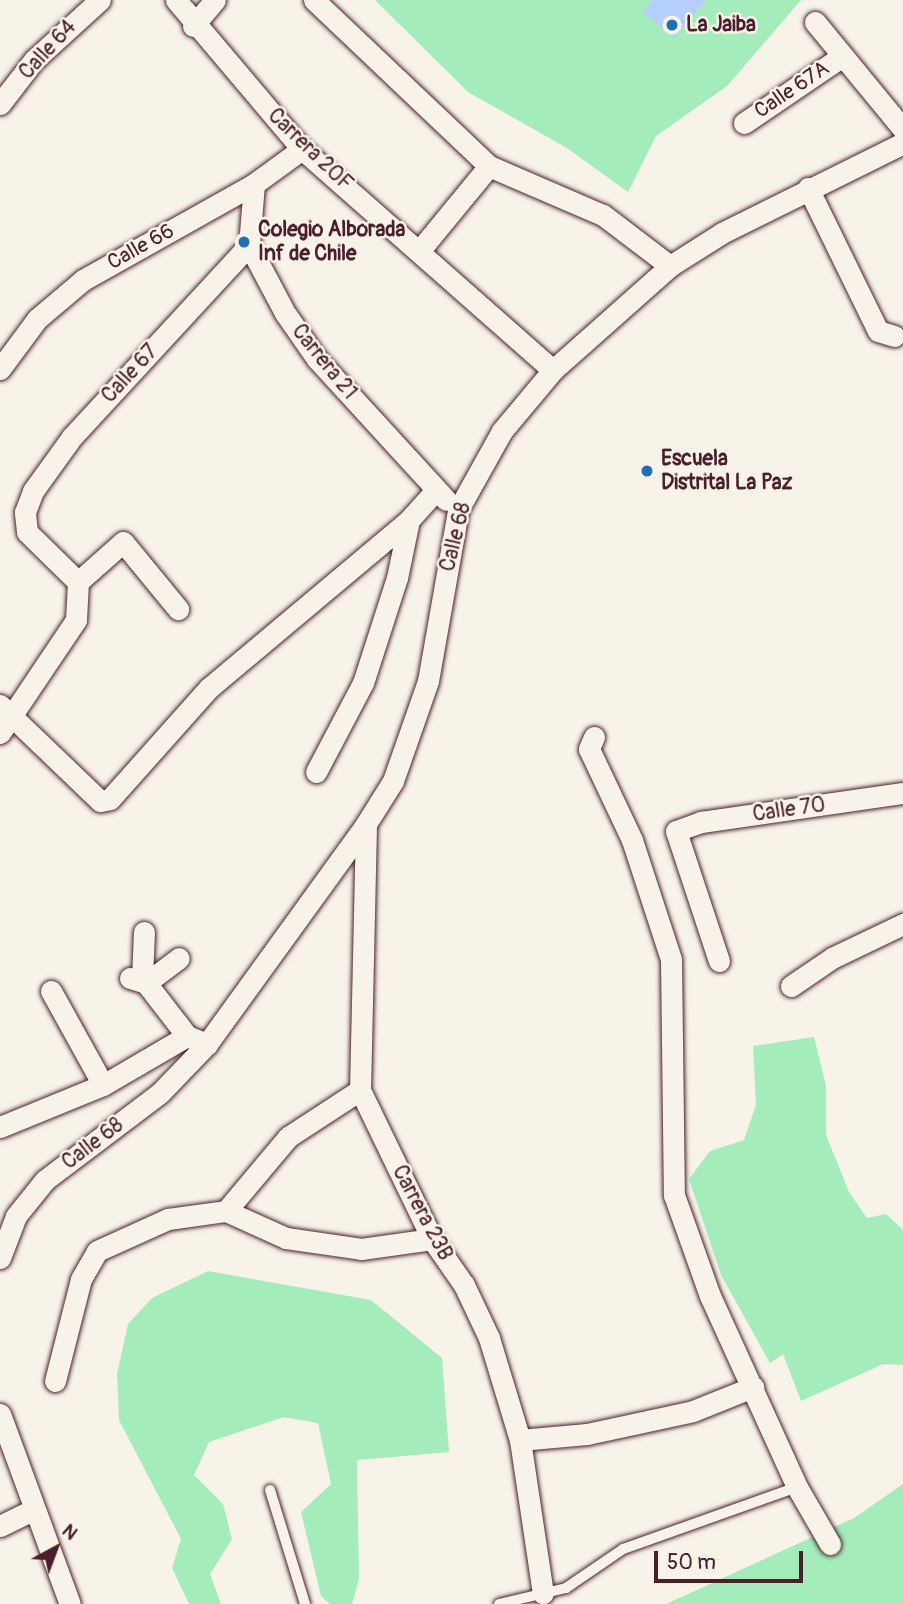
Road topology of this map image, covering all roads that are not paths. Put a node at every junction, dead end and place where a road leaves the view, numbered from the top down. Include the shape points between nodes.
1 (100, 0) edge
2 (176, 0) edge
3 (215, 0) edge
4 (314, 0) edge
5 (76, 7) edge
6 (815, 22) dead end
7 (193, 26) junction
8 (841, 57) junction
9 (0, 104) edge
10 (744, 123) dead end
11 (903, 129) edge
12 (903, 143) edge
13 (302, 149) junction
14 (489, 166) junction
15 (254, 184) junction
16 (808, 188) junction
17 (249, 245) junction
18 (420, 250) junction
19 (670, 266) junction
20 (894, 336) dead end
21 (0, 369) edge
22 (552, 370) junction
23 (435, 491) junction
24 (458, 510) junction
25 (409, 520) junction
26 (78, 582) junction
27 (178, 609) dead end
28 (6, 709) edge
29 (0, 733) edge
30 (594, 737) dead end
31 (316, 772) dead end
32 (903, 793) edge
33 (366, 824) junction
34 (903, 924) edge
35 (144, 932) dead end
36 (179, 958) dead end
37 (719, 961) dead end
38 (139, 980) junction
39 (791, 986) dead end
40 (51, 991) dead end
41 (197, 1040) junction
42 (103, 1085) junction
43 (360, 1090) junction
44 (0, 1127) edge
45 (226, 1211) junction
46 (432, 1239) junction
47 (0, 1258) edge
48 (55, 1381) dead end
49 (753, 1387) junction
50 (0, 1414) edge
51 (520, 1440) junction
52 (797, 1487) junction
53 (270, 1490) dead end
54 (33, 1510) junction
55 (0, 1526) edge
56 (830, 1544) dead end
57 (544, 1593) junction
58 (70, 1604) edge
59 (305, 1604) edge
60 (499, 1604) edge

1 - 5 street, Calle 64
2 - 7 street, Carrera 20F
3 - 7 street
4 - 14 street
5 - 9 street, Calle 64
6 - 8 street
7 - 13 street, Carrera 20F
8 - 10 street, Calle 67A
8 - 11 street
12 - 16 street, Calle 68
13 - 15 street, Calle 66
13 - 18 street, Carrera 20F
14 - 18 street
14 - 19 street via 604,215
15 - 17 street
15 - 21 street, Calle 66 via 83,280 37,319
16 - 19 street, Calle 68
16 - 20 street via 878,331
17 - 23 street, Carrera 21 via 317,359
17 - 26 street, Calle 67 via 72,437 33,491 25,512 27,532
18 - 22 street, Carrera 20F
19 - 22 street, Calle 68
22 - 24 street, Calle 68 via 502,431
23 - 24 street, Carrera 21
23 - 25 street
24 - 33 street, Calle 68 via 428,681 393,781
25 - 28 street via 209,688 110,799 100,801
25 - 31 street via 397,578 363,683
26 - 27 street via 123,542
26 - 28 street via 76,620
28 - 29 street
30 - 49 street via 589,749 632,840 671,959 674,1195 710,1296
32 - 37 street, Calle 70 via 701,822 676,831
33 - 41 street, Calle 68
33 - 43 street, Carrera 23B
34 - 39 street via 832,958
35 - 38 street
36 - 38 street
38 - 41 street
40 - 42 street
41 - 42 street, Calle 68
41 - 47 street, Calle 68 via 160,1093 45,1180 16,1216
42 - 44 street, Calle 68
43 - 45 street via 288,1136
43 - 46 street, Carrera 23B
45 - 46 street via 286,1238 361,1249
45 - 48 street via 168,1219 97,1251 81,1279
46 - 51 street, Carrera 23B via 464,1285 489,1338
49 - 51 street via 693,1411 587,1434
49 - 52 street
50 - 54 street
51 - 57 street, Carrera 23B
52 - 56 street
52 - 57 lane via 623,1549 566,1588
53 - 59 lane
54 - 55 street
54 - 58 street
57 - 60 lane

